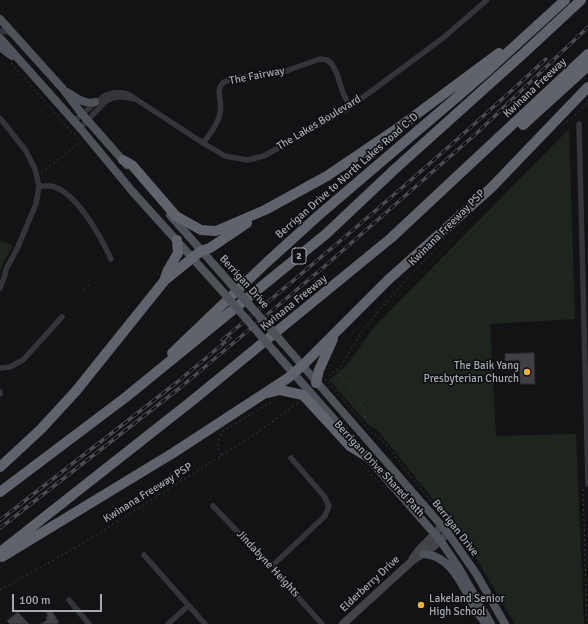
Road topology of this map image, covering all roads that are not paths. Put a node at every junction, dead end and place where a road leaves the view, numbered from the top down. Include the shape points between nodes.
1 (487, 0) edge
2 (559, 0) edge
3 (565, 0) edge
4 (581, 0) edge
5 (0, 19) edge
6 (0, 31) edge
7 (15, 36) junction
8 (0, 38) edge
9 (0, 47) edge
10 (588, 54) edge
11 (21, 62) junction
12 (588, 66) edge
13 (588, 86) edge
14 (63, 89) junction
15 (137, 100) junction
16 (95, 102) junction
17 (350, 107) junction
18 (82, 114) junction
19 (0, 118) edge
20 (74, 121) junction
21 (88, 121) junction
22 (579, 124) dead end
23 (80, 128) junction
24 (203, 143) junction
25 (123, 160) junction
26 (39, 186) junction
27 (436, 197) junction
28 (265, 210) junction
29 (177, 240) junction
30 (201, 251) junction
31 (192, 258) junction
32 (111, 259) dead end
33 (165, 280) junction
34 (0, 288) edge
35 (62, 317) dead end
36 (338, 331) junction
37 (303, 366) junction
38 (0, 368) edge
39 (293, 373) junction
40 (150, 377) junction
41 (316, 383) junction
42 (261, 396) junction
43 (588, 447) edge
44 (361, 457) junction
45 (291, 458) dead end
46 (0, 467) edge
47 (588, 484) edge
48 (0, 492) edge
49 (213, 506) dead end
50 (445, 530) junction
51 (437, 538) junction
52 (0, 552) edge
53 (423, 554) junction
54 (144, 555) dead end
55 (0, 559) edge
56 (412, 561) junction
57 (271, 567) junction
58 (69, 600) dead end
59 (188, 606) junction
60 (89, 624) edge
61 (168, 624) edge
62 (205, 624) edge
63 (322, 624) edge
64 (343, 624) edge
65 (486, 624) edge
66 (491, 624) edge
67 (505, 624) edge

1 - 17 street, The Lakes Boulevard via 443,38
2 - 28 highway via 506,48 398,128 327,176
3 - 40 highway, Berrigan Drive to North Lakes Road C-D via 484,74 347,190 266,263 182,342
4 - 40 highway, 2 via 326,234
5 - 7 main road, Berrigan Drive
6 - 7 street
7 - 14 main road, Berrigan Drive
8 - 11 main road, Berrigan Drive
9 - 11 main road
10 - 27 highway, Kwinana Freeway
11 - 20 main road, Berrigan Drive
12 - 27 highway via 449,191
13 - 36 highway via 491,188 409,260
14 - 16 main road via 89,104
14 - 18 main road, Berrigan Drive
15 - 16 street, The Lakes Boulevard via 128,94 116,92
15 - 21 street, The Lakes Boulevard via 118,96 112,98 93,113
15 - 24 street, The Lakes Boulevard
16 - 18 street, The Lakes Boulevard
17 - 24 street, The Lakes Boulevard via 264,156 247,160 225,156
17 - 24 street, The Fairway via 337,74 327,60 320,59 283,72 234,78 227,80 218,92 221,111
18 - 20 street, The Lakes Boulevard
18 - 21 main road, Berrigan Drive
19 - 26 street via 23,145 32,162
20 - 23 main road, Berrigan Drive
21 - 23 street, The Lakes Boulevard
21 - 25 main road, Berrigan Drive
22 - 43 street
23 - 29 main road, Berrigan Drive
25 - 28 highway via 132,165 176,216 201,230 216,231
25 - 30 main road, Berrigan Drive
26 - 32 street via 59,189 84,211
26 - 34 street via 36,204
27 - 52 highway, Kwinana Freeway via 332,287
28 - 30 highway via 210,248
29 - 31 main road, Berrigan Drive
29 - 33 highway via 178,253
30 - 31 highway
30 - 37 main road, Berrigan Drive, bridge
31 - 33 highway
31 - 39 main road, Berrigan Drive, bridge
33 - 46 highway via 76,390
35 - 38 street via 23,360 10,367
36 - 37 highway
36 - 41 highway via 319,370
37 - 39 highway
37 - 41 main road, Berrigan Drive
39 - 42 highway
39 - 44 main road, Berrigan Drive
40 - 48 highway, 2
41 - 50 main road, Berrigan Drive
42 - 44 highway via 280,390 303,395
42 - 55 highway
43 - 47 street
44 - 51 main road, Berrigan Drive
45 - 57 street via 324,496 329,506 325,516
49 - 57 street, Jindabyne Heights
50 - 51 street, Elderberry Drive
50 - 67 main road, Berrigan Drive via 477,575
51 - 53 street, Elderberry Drive
51 - 56 street, Elderberry Drive via 418,551
51 - 66 main road, Berrigan Drive via 466,580
53 - 56 street, Elderberry Drive
53 - 65 main road via 447,563
54 - 59 street
56 - 64 street, Elderberry Drive
57 - 63 street, Jindabyne Heights
58 - 60 street
59 - 61 street
59 - 62 street

